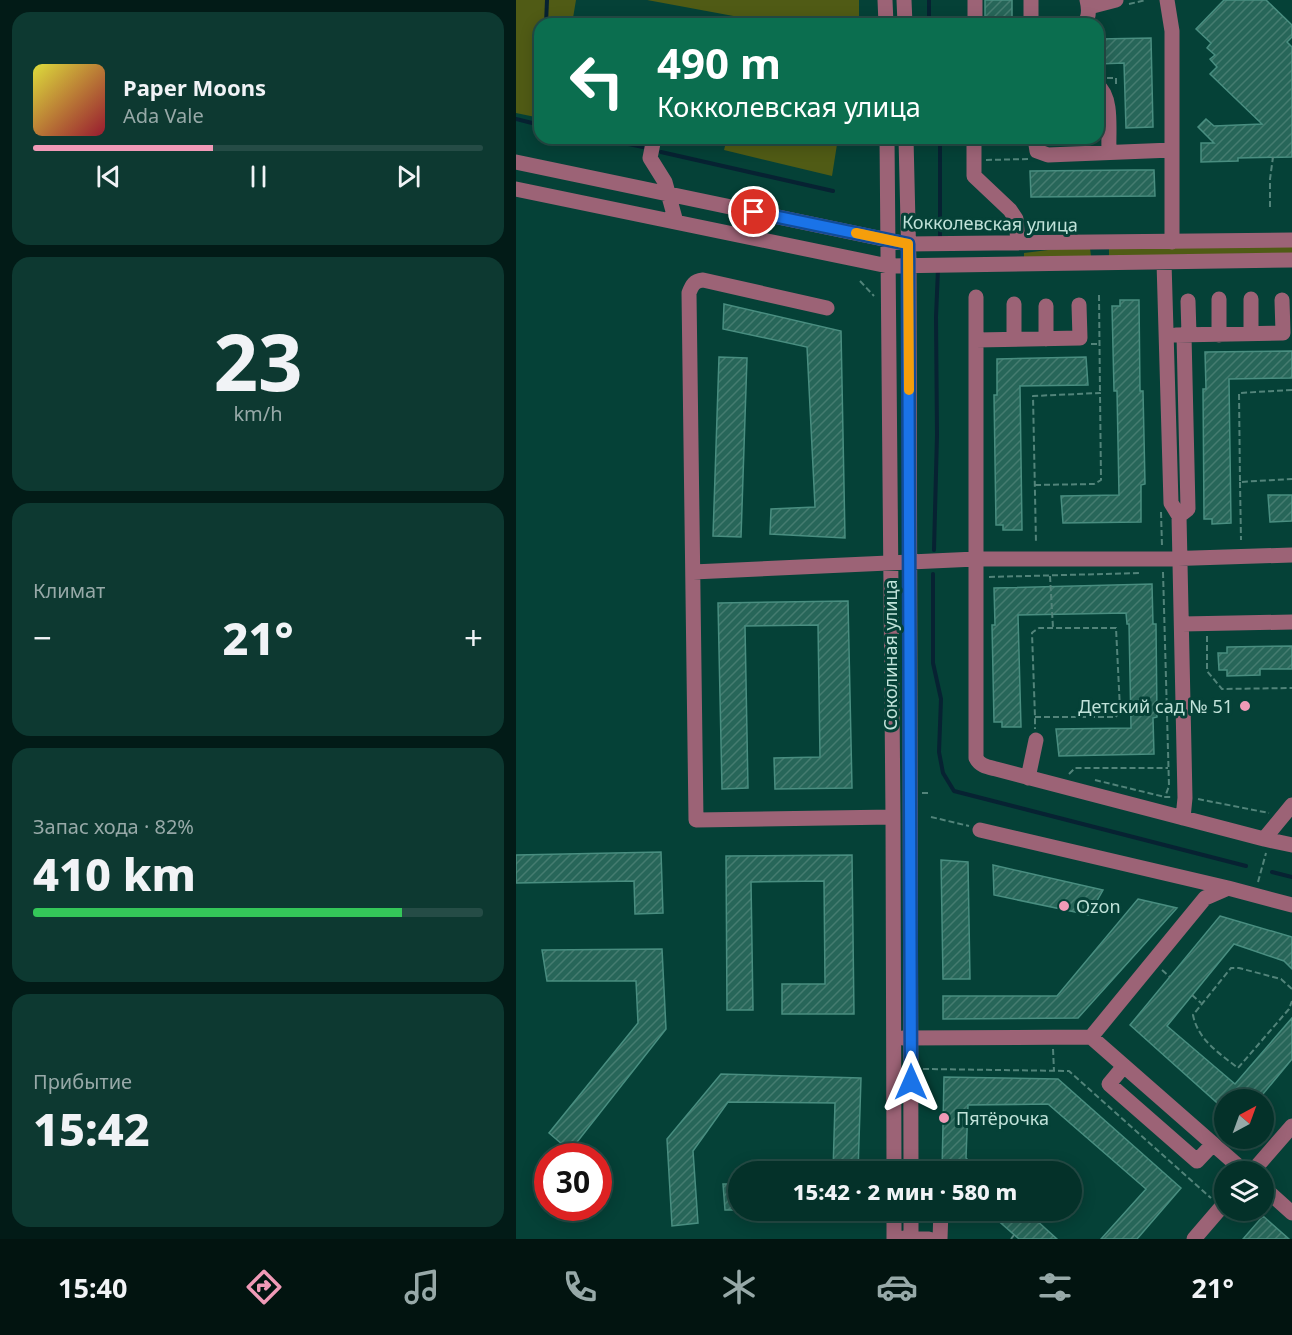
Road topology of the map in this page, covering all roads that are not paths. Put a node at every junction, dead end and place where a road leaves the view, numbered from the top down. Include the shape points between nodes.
1 (885, 0) edge
2 (904, 0) edge
3 (975, 0) edge
4 (1031, 0) edge
5 (1116, 0) edge
6 (1167, 0) edge
7 (1088, 3) edge
8 (886, 18) edge
9 (905, 18) edge
10 (975, 18) edge
11 (1031, 18) edge
12 (1104, 91) edge
13 (653, 144) edge
14 (886, 144) edge
15 (906, 144) edge
16 (974, 144) edge
17 (1036, 144) edge
18 (1172, 150) junction
19 (1109, 152) junction
20 (516, 162) edge
21 (516, 189) edge
22 (668, 194) junction
23 (676, 222) junction
24 (887, 240) junction
25 (1292, 240) edge
26 (1172, 242) junction
27 (1018, 243) junction
28 (1099, 243) junction
29 (908, 244) junction
30 (1292, 260) edge
31 (1164, 262) junction
32 (1100, 263) junction
33 (909, 265) junction
34 (888, 266) junction
35 (976, 297) dead end
36 (1219, 298) dead end
37 (1251, 299) dead end
38 (1282, 300) dead end
39 (1188, 301) dead end
40 (1014, 304) dead end
41 (1079, 304) dead end
42 (1046, 306) dead end
43 (827, 308) dead end
44 (1219, 334) junction
45 (1251, 334) junction
46 (1186, 335) junction
47 (1167, 336) junction
48 (1014, 339) junction
49 (1046, 339) junction
50 (976, 340) junction
51 (1179, 516) junction
52 (1292, 555) edge
53 (976, 559) junction
54 (909, 561) junction
55 (891, 562) junction
56 (1179, 565) junction
57 (693, 572) junction
58 (1292, 622) edge
59 (1182, 624) junction
60 (1036, 740) road end
61 (1029, 777) junction
62 (1292, 805) edge
63 (893, 817) junction
64 (1184, 818) junction
65 (980, 830) road end
66 (1267, 839) junction
67 (1292, 845) edge
68 (1228, 888) junction
69 (1292, 905) edge
70 (1091, 1037) junction
71 (894, 1038) junction
72 (911, 1038) junction
73 (1124, 1066) junction
74 (1292, 1126) edge
75 (1213, 1143) junction
76 (894, 1161) edge
77 (911, 1161) edge
78 (1233, 1161) edge
79 (1262, 1161) edge
80 (1274, 1197) edge
81 (1214, 1207) edge
82 (1292, 1213) edge
83 (894, 1221) edge
84 (911, 1221) edge
85 (941, 1221) edge
86 (911, 1238) edge
87 (894, 1239) edge
88 (929, 1239) edge
89 (940, 1239) edge
90 (1194, 1239) edge

1 - 8 street
2 - 9 street
3 - 10 street
4 - 11 street
5 - 7 street
6 - 18 street via 1172,31
12 - 19 street
13 - 22 street via 650,158
14 - 24 street, Соколиная улица
15 - 29 street, Соколиная улица
16 - 27 street via 974,176 1016,219
17 - 19 street via 1048,155
18 - 19 street
18 - 26 street
20 - 22 street, Кокколевская улица
21 - 23 street
22 - 23 street
22 - 24 street, Кокколевская улица
23 - 34 street
24 - 29 street, Кокколевская улица
24 - 34 street, Соколиная улица
25 - 26 street, Кокколевская улица
26 - 28 street, Кокколевская улица
27 - 28 street, Кокколевская улица
27 - 29 street, Кокколевская улица
28 - 32 street
29 - 33 street, Соколиная улица
30 - 31 street
31 - 32 street
31 - 47 street
32 - 33 street
33 - 34 street
33 - 54 street, Соколиная улица
34 - 55 street, Соколиная улица
35 - 50 street
36 - 44 street
37 - 45 street
38 - 45 street via 1283,333
39 - 46 street
40 - 48 street
41 - 49 street via 1080,338
42 - 49 street
43 - 57 street via 703,280 692,285 689,293
44 - 45 street
44 - 46 street
46 - 47 street
46 - 51 street via 1188,509
47 - 51 street via 1171,503
48 - 49 street
48 - 50 street
50 - 53 street
51 - 56 street
52 - 56 street
53 - 54 street
53 - 56 street via 1152,559
53 - 61 street via 976,758 981,765
54 - 55 street
54 - 72 street, Соколиная улица
55 - 57 street
55 - 63 street, Соколиная улица
56 - 59 street
57 - 63 street via 696,820
58 - 59 street
59 - 64 street
60 - 61 street
61 - 64 street
62 - 66 street
63 - 71 street, Соколиная улица
64 - 66 street
65 - 68 street
66 - 67 street
68 - 69 street
68 - 70 street via 1205,898
70 - 72 street
70 - 73 street
71 - 72 street
71 - 76 street, Соколиная улица
72 - 77 street, Соколиная улица
73 - 75 street
73 - 75 street via 1109,1084 1188,1154 1197,1161
74 - 79 street
75 - 78 street
80 - 82 street
81 - 90 street
83 - 87 street
84 - 86 street
85 - 89 street
86 - 87 street
86 - 88 street

